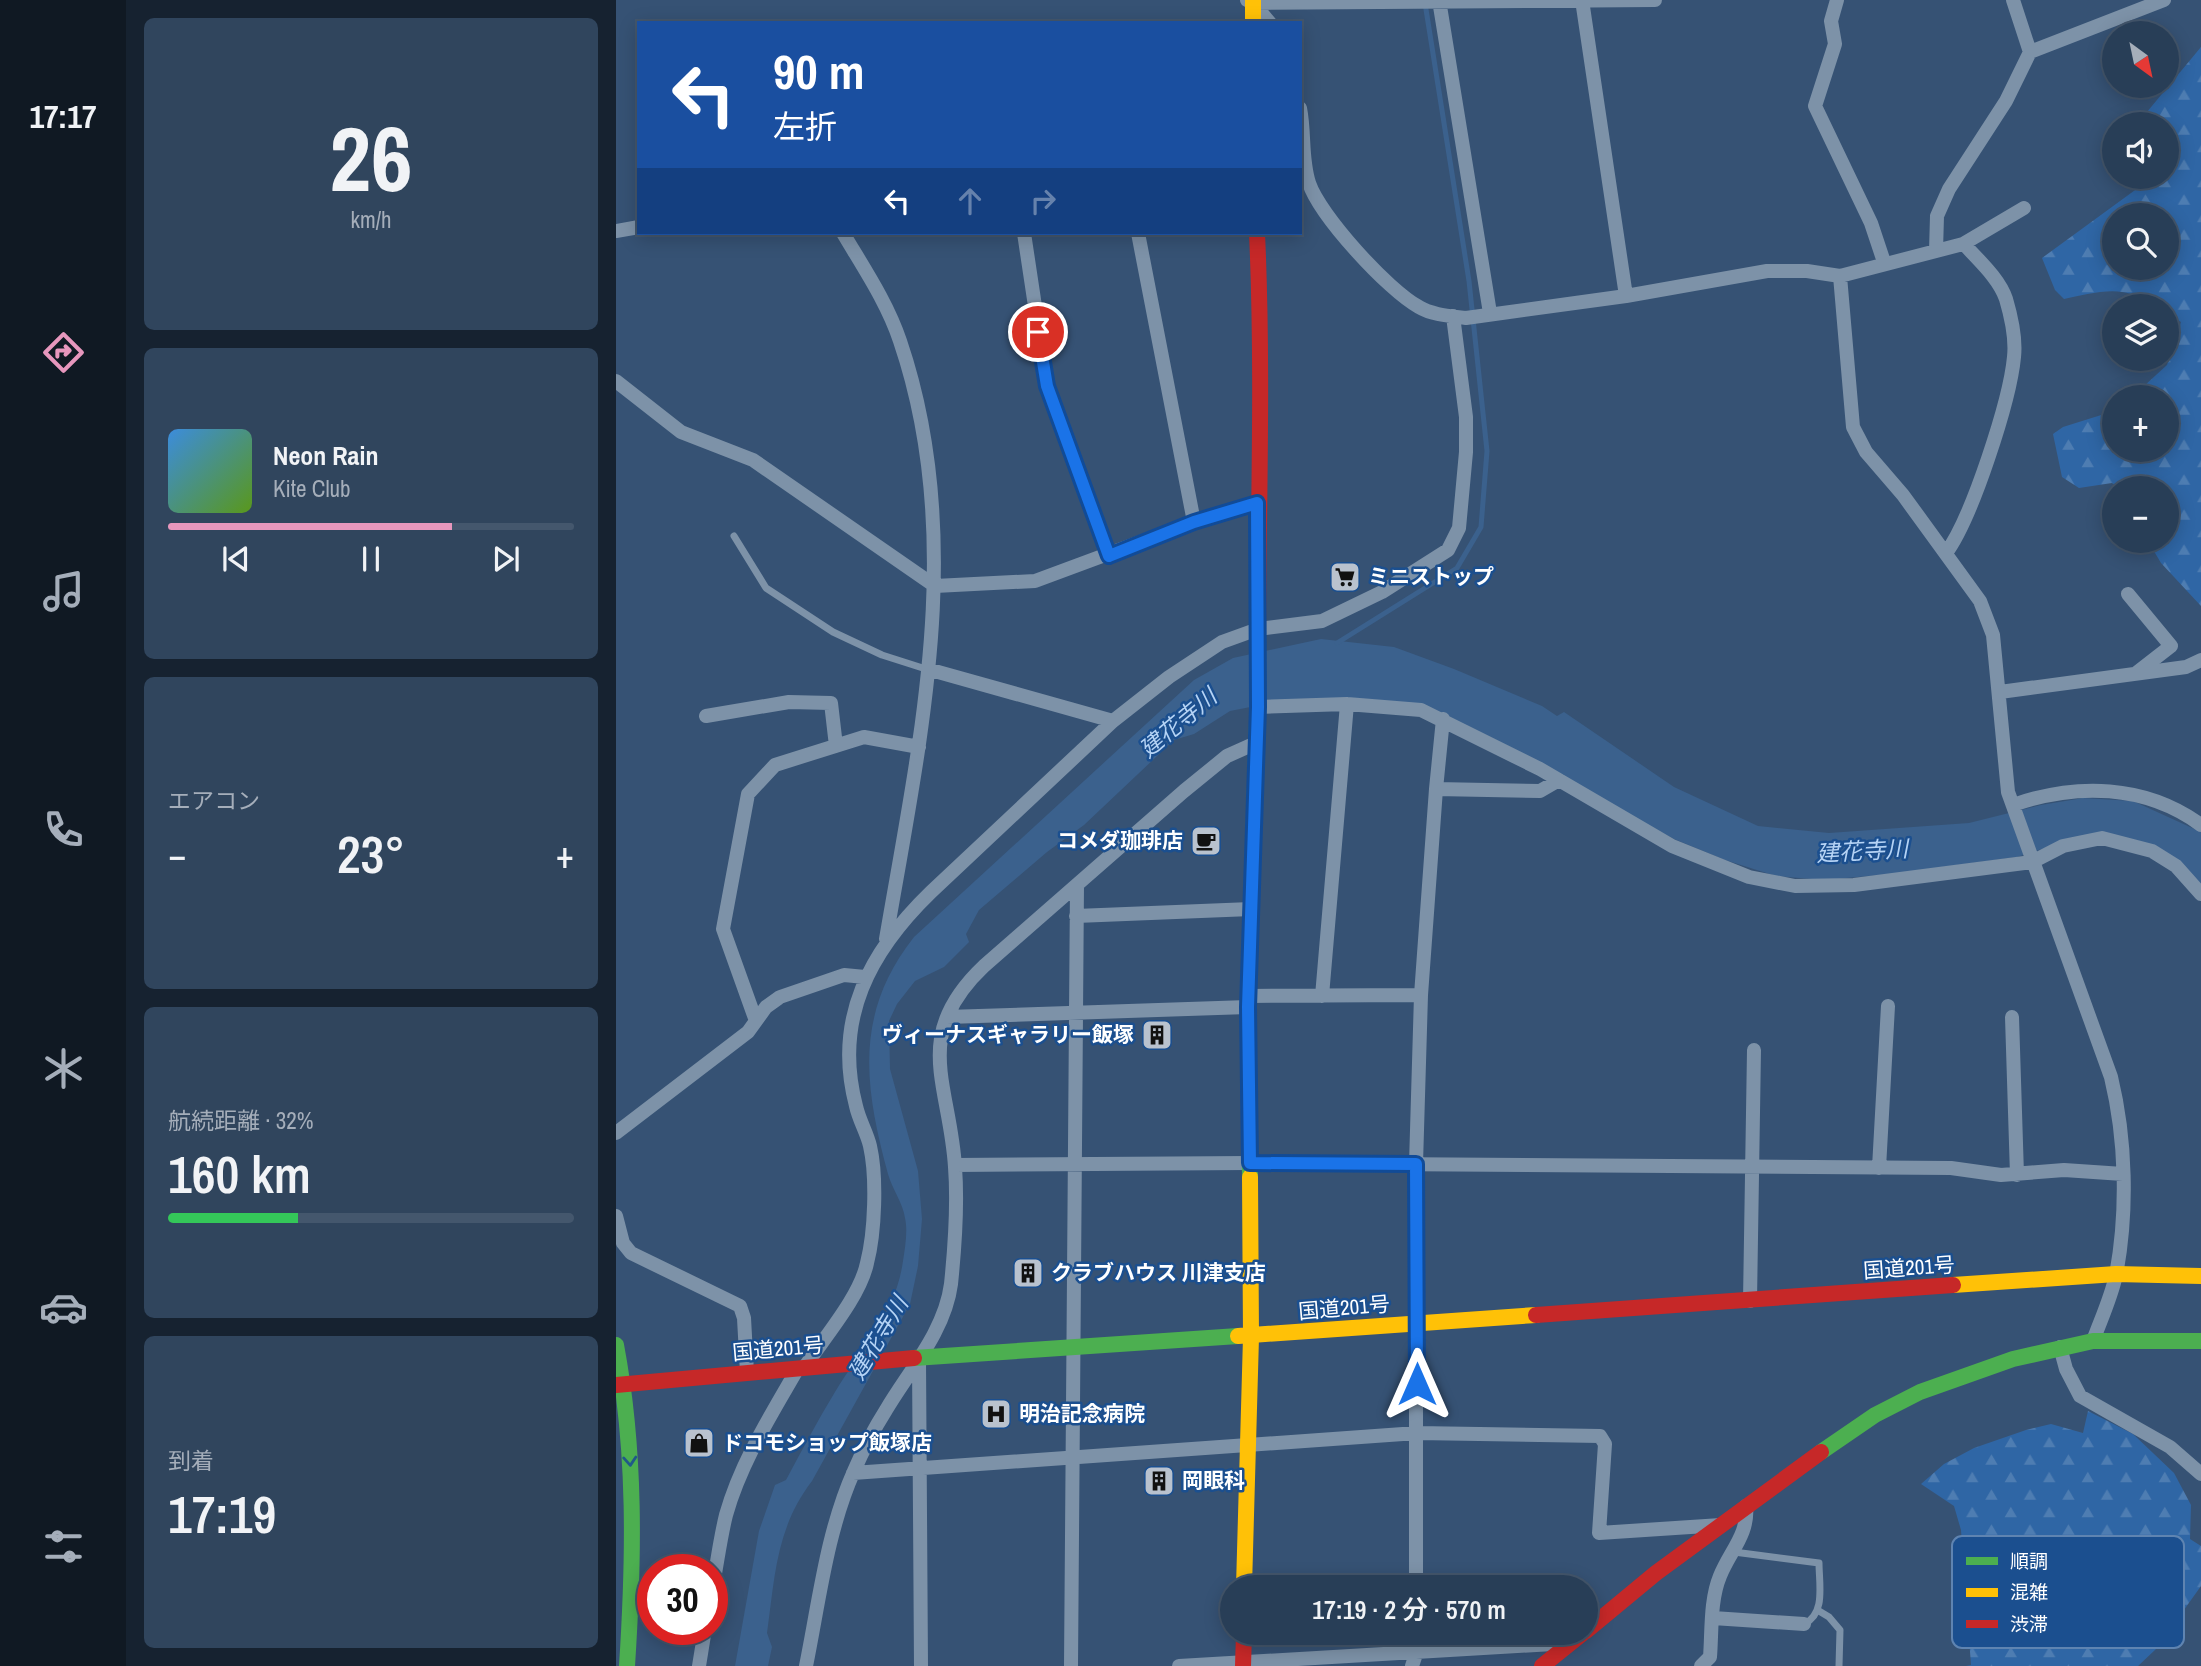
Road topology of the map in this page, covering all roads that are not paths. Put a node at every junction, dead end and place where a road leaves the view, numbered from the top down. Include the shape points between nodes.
1 (1582, 0) edge
2 (1655, 0) edge
3 (1837, 0) edge
4 (2013, 0) edge
5 (2164, 0) edge
6 (1252, 1) edge
7 (1439, 2) edge
8 (1253, 21) edge
9 (1268, 21) edge
10 (2030, 52) junction
11 (1302, 137) edge
12 (2024, 208) dead end
13 (637, 227) edge
14 (616, 231) edge
15 (844, 235) edge
16 (1024, 235) edge
17 (1138, 235) edge
18 (1257, 235) edge
19 (1964, 244) junction
20 (1936, 251) junction
21 (1884, 262) junction
22 (1840, 276) junction
23 (1626, 296) junction
24 (1490, 313) junction
25 (1453, 316) junction
26 (616, 381) edge
27 (1257, 503) junction
28 (1194, 522) junction
29 (734, 536) dead end
30 (1946, 553) junction
31 (1109, 556) junction
32 (935, 586) junction
33 (2128, 594) dead end
34 (1258, 634) junction
35 (2201, 660) edge
36 (931, 670) junction
37 (2134, 675) junction
38 (2000, 692) junction
39 (1347, 704) junction
40 (1258, 707) junction
41 (706, 716) dead end
42 (1443, 719) junction
43 (1113, 721) junction
44 (1255, 743) junction
45 (836, 746) junction
46 (919, 747) junction
47 (1559, 780) junction
48 (1436, 789) junction
49 (2013, 808) junction
50 (2201, 825) edge
51 (2031, 859) junction
52 (1077, 885) junction
53 (2201, 894) edge
54 (1251, 909) junction
55 (1076, 916) junction
56 (886, 940) junction
57 (865, 976) junction
58 (1421, 995) junction
59 (1322, 996) junction
60 (1248, 1002) junction
61 (1888, 1006) dead end
62 (1075, 1013) junction
63 (947, 1017) junction
64 (2012, 1017) dead end
65 (756, 1021) junction
66 (1754, 1050) dead end
67 (616, 1133) edge
68 (1250, 1163) junction
69 (1074, 1164) junction
70 (1416, 1164) junction
71 (955, 1165) junction
72 (1750, 1167) junction
73 (1879, 1168) junction
74 (2123, 1174) junction
75 (2017, 1175) junction
76 (616, 1216) edge
77 (2116, 1273) junction
78 (2201, 1276) edge
79 (1750, 1301) junction
80 (1418, 1323) junction
81 (1251, 1337) junction
82 (2093, 1341) junction
83 (2201, 1341) edge
84 (616, 1345) edge
85 (2060, 1347) junction
86 (1072, 1348) junction
87 (919, 1358) junction
88 (807, 1368) junction
89 (747, 1373) junction
90 (620, 1385) edge
91 (1417, 1433) junction
92 (1247, 1443) junction
93 (1072, 1455) junction
94 (919, 1466) junction
95 (853, 1473) junction
96 (2201, 1474) edge
97 (1746, 1506) junction
98 (1721, 1525) junction
99 (1734, 1552) junction
100 (719, 1554) edge
101 (1244, 1575) edge
102 (1416, 1575) edge
103 (1819, 1611) junction
104 (1713, 1618) junction
105 (1598, 1621) edge
106 (1804, 1624) joint
107 (702, 1645) edge
108 (1244, 1645) edge
109 (1417, 1645) edge
110 (1532, 1645) edge
111 (1568, 1645) edge
112 (1417, 1651) junction
113 (1708, 1663) edge
114 (1243, 1664) edge
115 (627, 1666) edge
116 (699, 1666) edge
117 (806, 1666) edge
118 (921, 1666) edge
119 (1071, 1666) edge
120 (1179, 1666) edge
121 (1412, 1666) edge
122 (1542, 1666) edge
123 (1839, 1666) edge

1 - 2 street
1 - 7 street
1 - 23 street
3 - 21 street via 1831,21 1835,44 1815,106 1871,223
4 - 10 street
5 - 10 street
6 - 7 street
6 - 8 main road
6 - 9 street
7 - 24 street
10 - 20 street via 2006,101 1949,189 1937,216
11 - 25 street via 1304,166 1321,208 1387,282 1419,308
12 - 19 street
13 - 14 street
15 - 32 street via 900,339 919,410 936,531
16 - 31 street via 1047,386
17 - 28 street
18 - 27 main road via 1262,346
19 - 20 street
19 - 30 street via 2002,288 2014,358 1999,424 1958,536
20 - 21 street
21 - 22 street
22 - 23 street via 1767,271
22 - 30 street via 1853,427 1866,452
23 - 24 street
24 - 25 street
25 - 34 street via 1466,429 1455,540 1438,559 1322,621
26 - 32 street via 681,432 753,460
27 - 28 street
27 - 34 main road
28 - 31 street
29 - 36 lane via 766,588 833,632 882,655
30 - 38 street via 1980,601 1993,635
31 - 32 street via 1035,581
32 - 36 street
33 - 37 street via 2171,646
34 - 40 main road
34 - 43 street via 1222,642
35 - 37 street via 2186,667
36 - 43 street
36 - 46 street
37 - 38 street
38 - 49 street via 2002,742
39 - 40 street
39 - 42 street via 1421,710
39 - 59 street
40 - 44 main road
41 - 45 street via 789,702 831,703
42 - 47 street
42 - 48 street
43 - 56 street
44 - 52 street via 1227,756
44 - 54 main road
45 - 46 street via 864,737
45 - 65 street via 775,765 748,794 723,929
46 - 56 street
47 - 48 street via 1540,791
47 - 51 street via 1672,846 1749,877 1795,886 1854,885
48 - 58 street
49 - 50 street via 2060,792 2134,793 2185,813
49 - 51 street
51 - 53 street via 2078,841 2127,842 2176,866
51 - 74 street via 2111,1077 2121,1115
52 - 55 street
52 - 63 street via 964,985
54 - 55 street
54 - 60 main road
55 - 62 street
56 - 57 street
57 - 65 street via 844,975 780,997
57 - 88 street via 849,1045 856,1106 870,1147 874,1198 867,1264 855,1292
58 - 59 street
58 - 70 street
59 - 60 street
60 - 62 street
60 - 68 main road
61 - 73 street
62 - 63 street
62 - 69 street
63 - 71 street via 937,1059
64 - 75 street
65 - 67 street via 748,1032
66 - 72 street
68 - 69 street
68 - 70 street
68 - 81 main road
69 - 71 street
69 - 86 street
70 - 72 street
70 - 80 street
71 - 87 street via 956,1228 950,1288 933,1336
72 - 73 street
72 - 79 street
73 - 75 street via 1951,1168
74 - 75 street via 2064,1170
74 - 77 street
76 - 89 street via 623,1243 631,1252 740,1306
77 - 78 main road, 国道201号
77 - 79 main road, 国道201号
77 - 82 street
79 - 80 main road, 国道201号
80 - 81 main road, 国道201号
80 - 91 street
81 - 86 main road, 国道201号
81 - 92 main road
82 - 83 main road
82 - 85 main road
84 - 90 main road
85 - 96 street via 2080,1396 2170,1447
85 - 97 main road via 1908,1397
86 - 87 main road, 国道201号
86 - 93 street
87 - 88 main road, 国道201号
87 - 94 street
87 - 95 street
88 - 89 main road, 国道201号
88 - 100 street via 756,1441 726,1516
89 - 90 main road, 国道201号
90 -> 115 main road via 634,1525
91 - 92 street
91 - 98 street via 1600,1436 1605,1444 1600,1533
91 - 102 street
92 - 93 street
92 - 101 main road
93 - 94 street
93 - 119 street
94 - 95 street
94 - 118 street
95 - 117 street via 833,1536
97 - 98 main road
97 - 99 street via 1747,1522
98 - 105 main road
99 - 103 lane via 1819,1563
99 - 104 street via 1720,1576
103 - 106 lane
103 - 123 lane via 1840,1630
104 - 106 street
104 - 113 street
107 - 116 street
108 - 114 main road
109 - 112 street
110 - 112 street
111 - 122 main road
112 - 114 street
112 - 121 street
114 - 120 street

